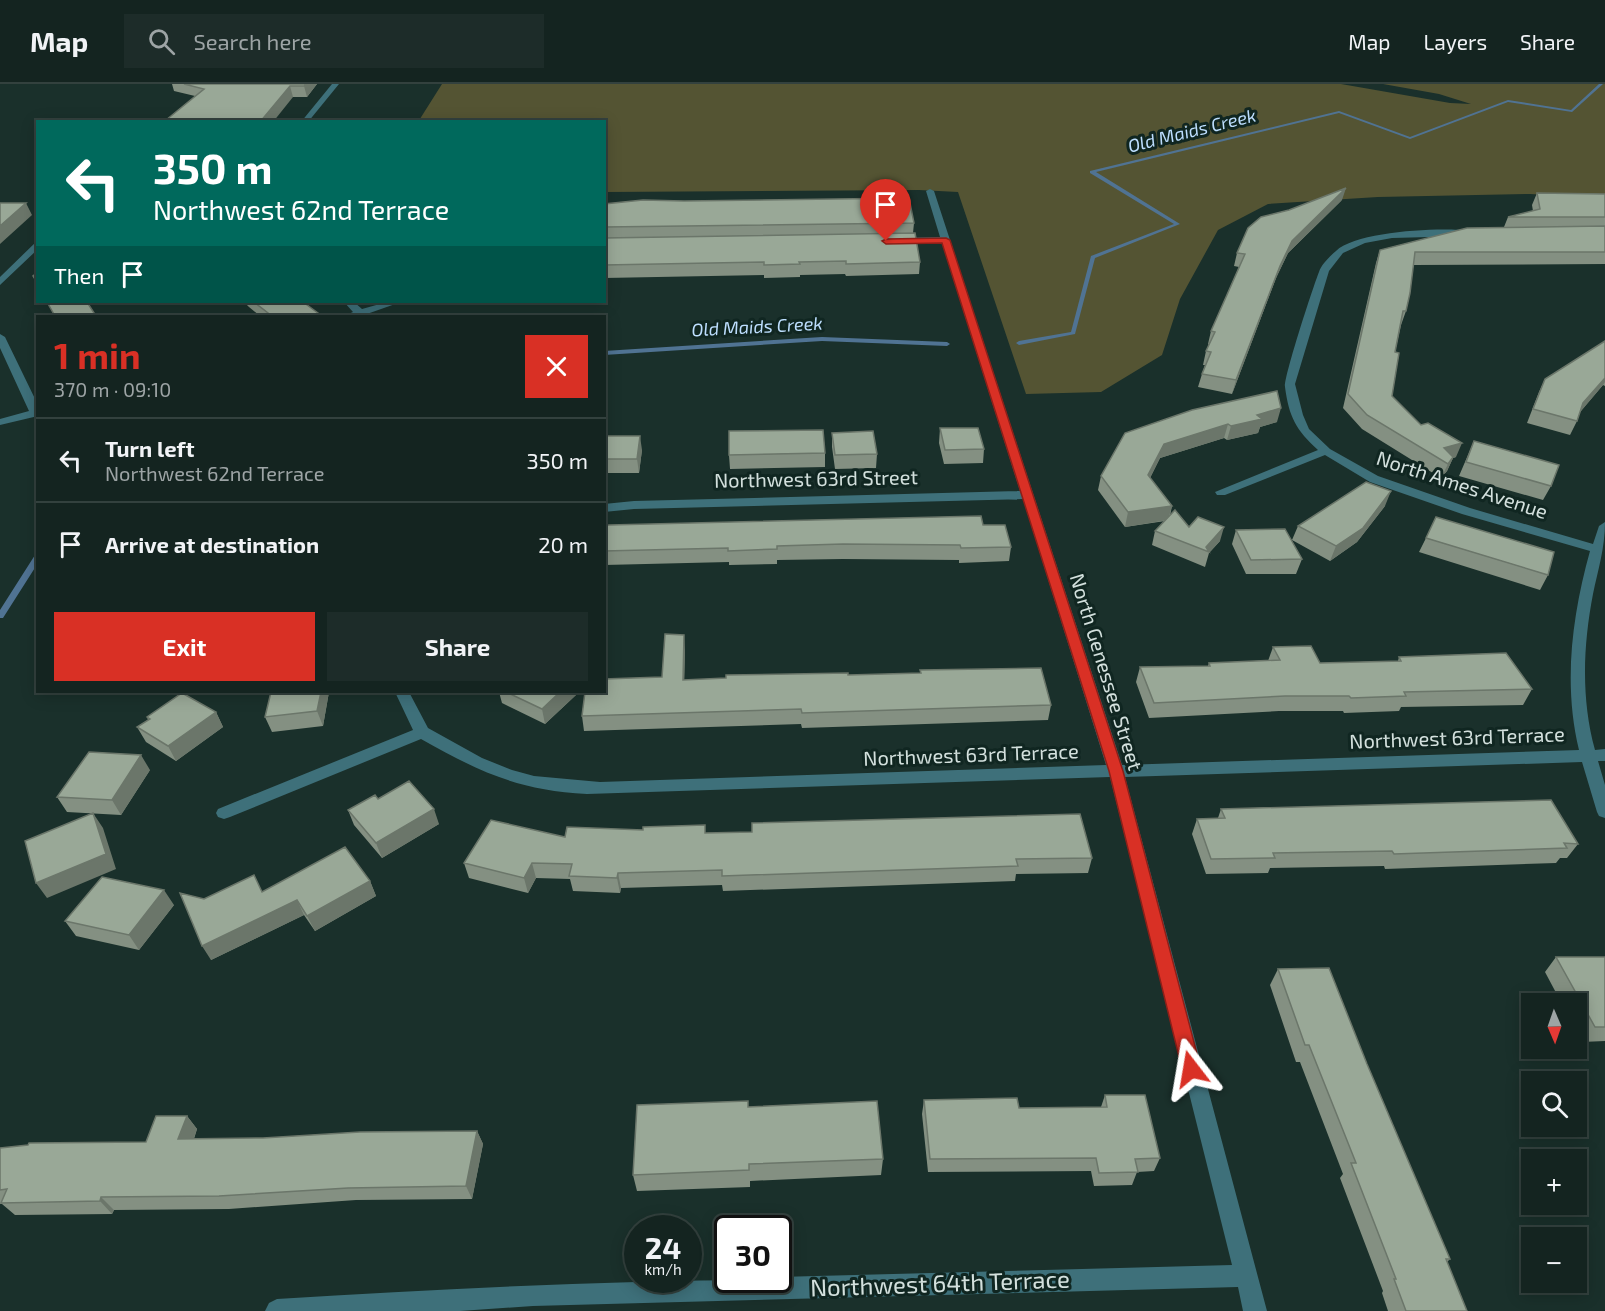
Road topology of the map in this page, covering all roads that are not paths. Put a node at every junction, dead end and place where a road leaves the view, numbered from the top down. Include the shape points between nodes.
1 (336, 84) edge
2 (306, 120) edge
3 (930, 191) dead end
4 (1477, 233) edge
5 (946, 240) junction
6 (884, 241) edge
7 (36, 245) edge
8 (0, 282) edge
9 (350, 303) edge
10 (393, 303) edge
11 (360, 313) junction
12 (353, 315) edge
13 (0, 337) edge
14 (36, 412) edge
15 (0, 422) edge
16 (1326, 451) junction
17 (1221, 492) dead end
18 (1028, 495) junction
19 (606, 508) edge
20 (1605, 526) edge
21 (1597, 549) junction
22 (402, 693) edge
23 (422, 732) junction
24 (1588, 755) junction
25 (1605, 755) edge
26 (1116, 771) junction
27 (1605, 812) edge
28 (224, 813) dead end
29 (1244, 1276) junction
30 (277, 1311) edge
31 (1255, 1311) edge

1 - 2 street
3 - 5 street, North Genessee Street
4 - 16 street, North Ames Avenue via 1392,235 1362,241 1341,251 1324,270 1290,384 1304,430
5 - 6 street
5 - 18 street, North Genessee Street
7 - 8 street
9 - 11 street
10 - 11 street
11 - 12 street
13 - 14 street
14 - 15 street
16 - 17 street
16 - 21 street, North Ames Avenue via 1374,479
18 - 19 street, Northwest 63rd Street
18 - 26 street, North Genessee Street
20 - 21 street
21 - 24 street via 1578,651 1580,717
22 - 23 street
23 - 26 street, Northwest 63rd Terrace via 494,770 564,787
23 - 28 street
24 - 25 street, Northwest 63rd Terrace
24 - 26 street, Northwest 63rd Terrace
24 - 27 street
26 - 29 street, North Genessee Street
29 - 30 street, Northwest 64th Terrace via 545,1295
29 - 31 street, North Genessee Street

